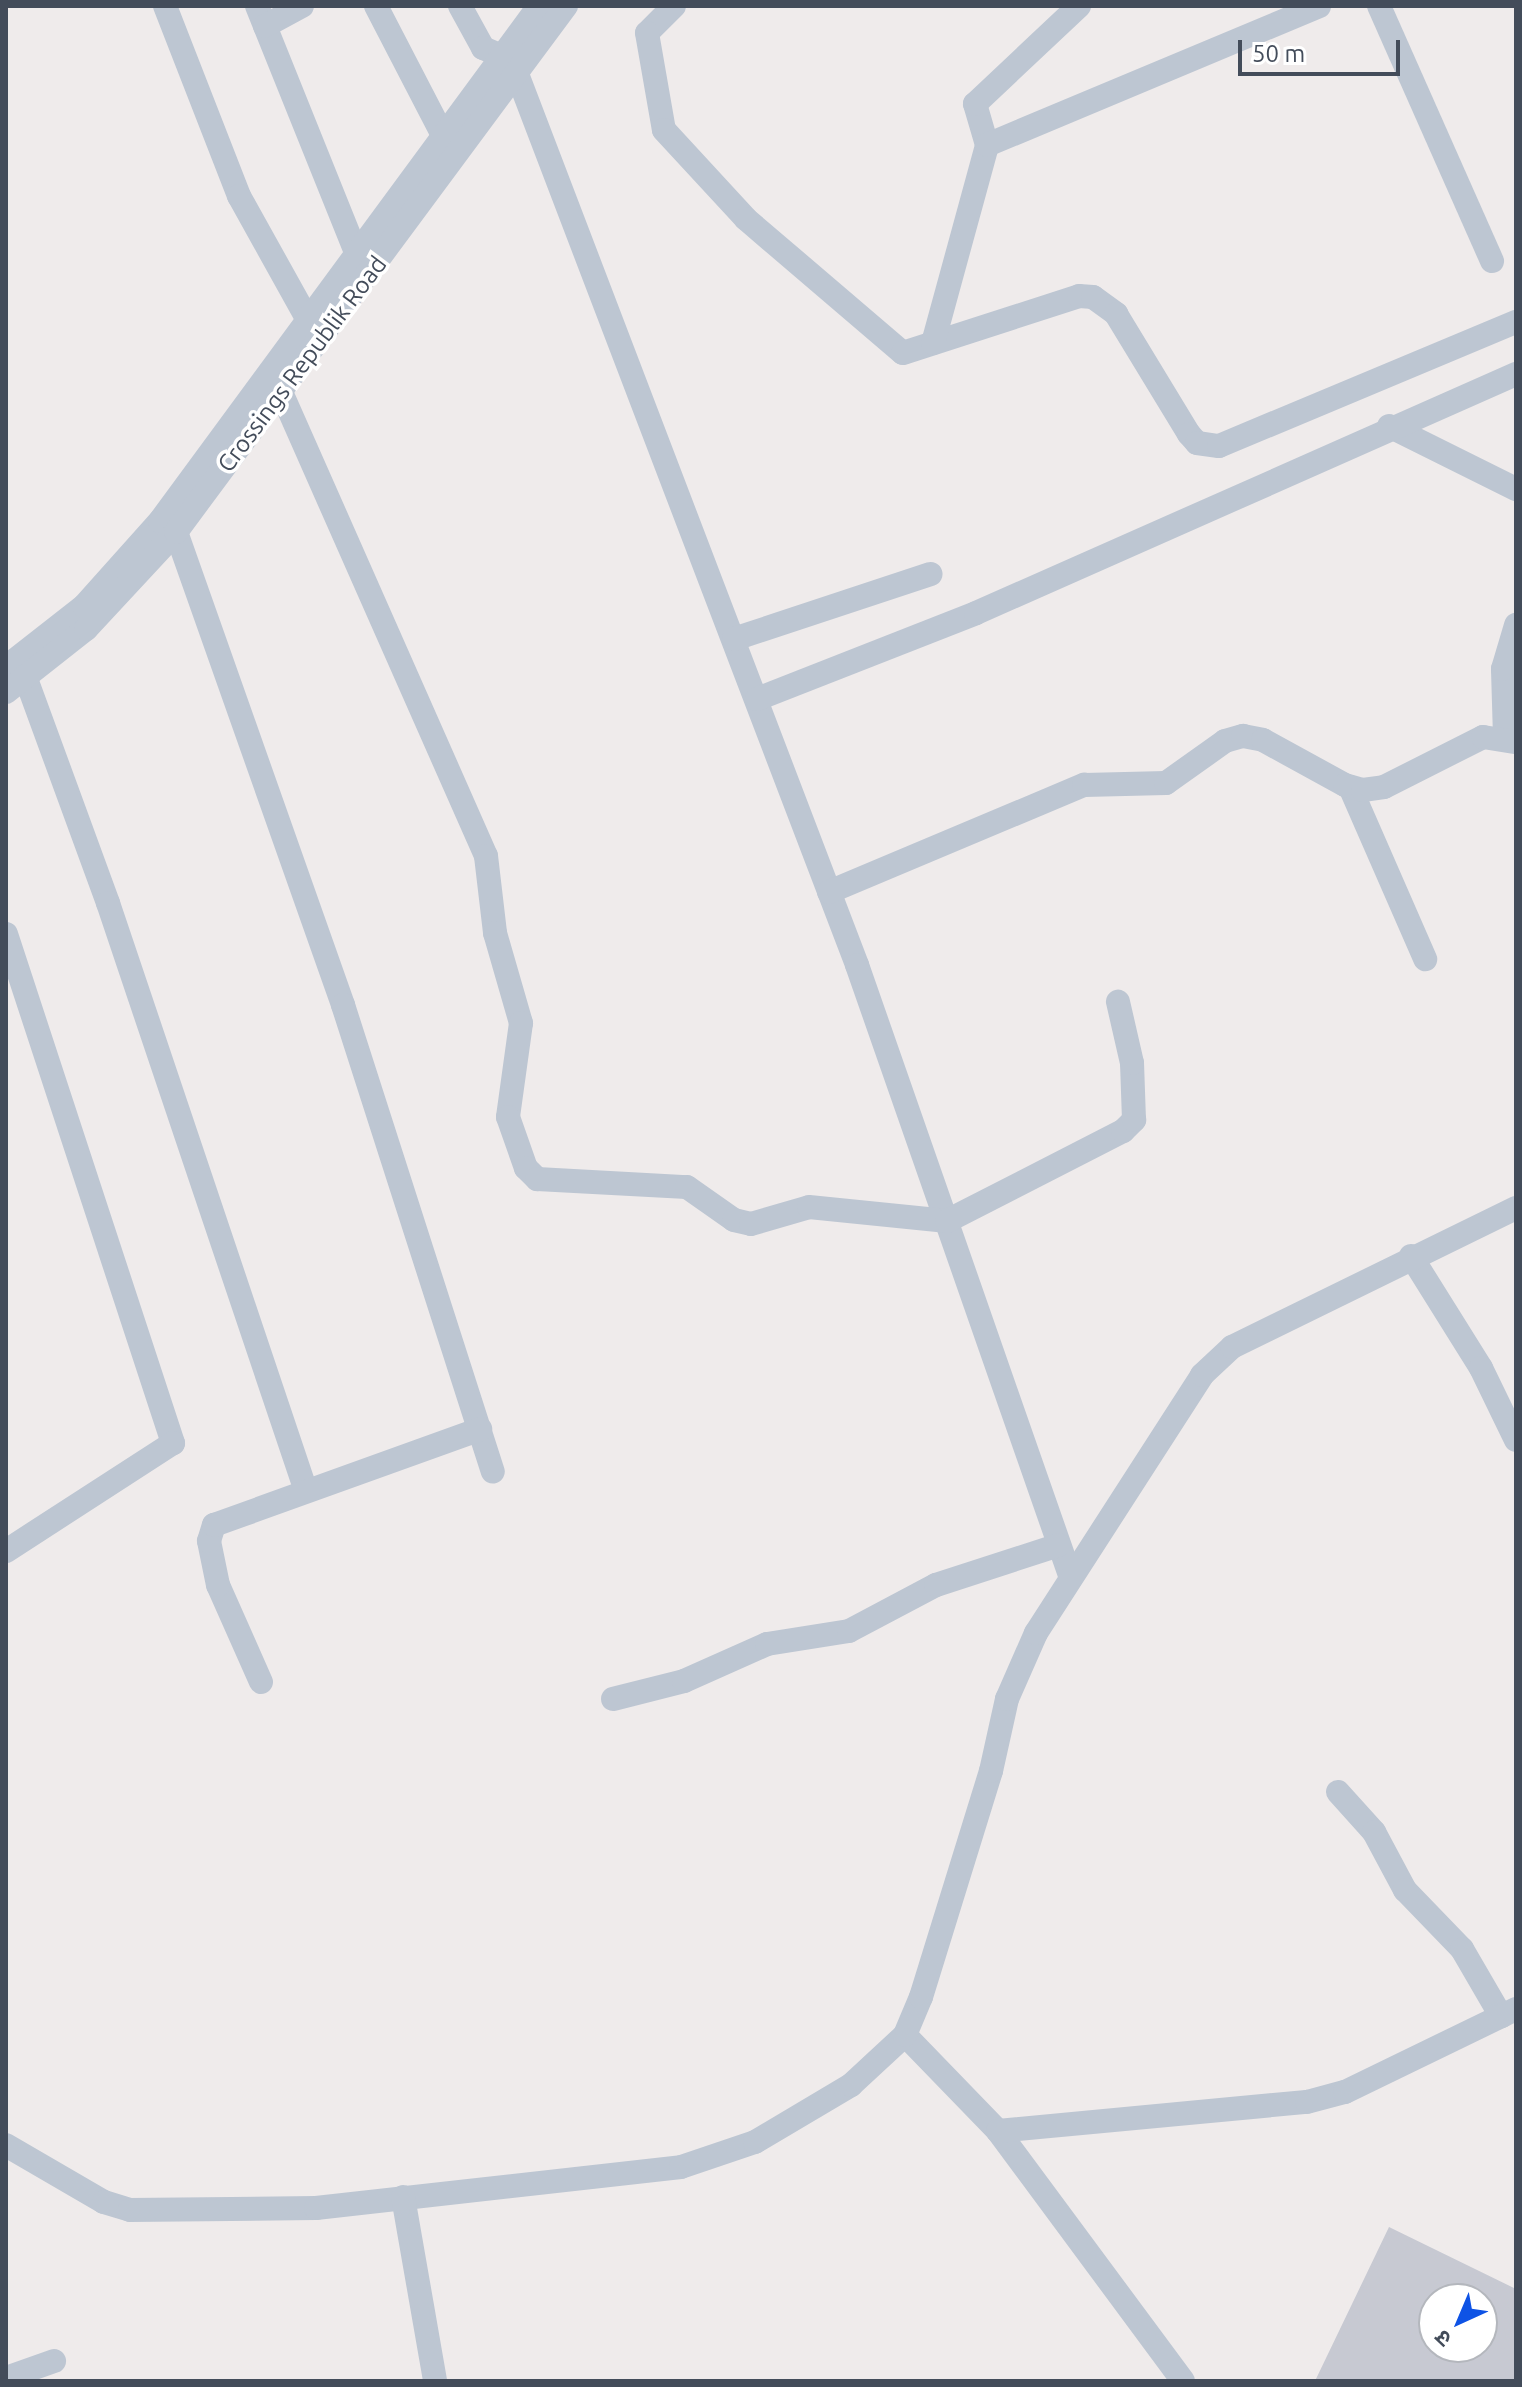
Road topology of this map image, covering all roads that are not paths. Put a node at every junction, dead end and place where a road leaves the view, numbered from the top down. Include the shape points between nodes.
1 (165, 6) edge
2 (302, 6) edge
3 (376, 6) edge
4 (460, 6) edge
5 (539, 6) edge
6 (566, 6) edge
7 (674, 6) edge
8 (1079, 6) edge
9 (1319, 6) edge
10 (1379, 6) edge
11 (261, 16) edge
12 (510, 66) junction
13 (445, 139) junction
14 (987, 145) junction
15 (357, 255) junction
16 (1492, 261) dead end
17 (308, 320) junction
18 (1516, 322) edge
19 (933, 343) junction
20 (1516, 374) edge
21 (281, 392) junction
22 (1389, 426) junction
23 (1516, 489) edge
24 (176, 532) junction
25 (931, 574) dead end
26 (1516, 625) edge
27 (734, 639) junction
28 (16, 672) edge
29 (6, 692) edge
30 (757, 699) junction
31 (1510, 740) edge
32 (1350, 787) junction
33 (829, 892) junction
34 (6, 934) edge
35 (1425, 959) dead end
36 (1118, 1002) dead end
37 (1516, 1208) edge
38 (947, 1221) junction
39 (1411, 1256) junction
40 (480, 1429) junction
41 (1516, 1440) edge
42 (493, 1471) dead end
43 (305, 1488) junction
44 (1059, 1545) junction
45 (6, 1551) edge
46 (1071, 1578) junction
47 (261, 1682) dead end
48 (613, 1699) dead end
49 (1338, 1792) dead end
50 (1508, 2012) edge
51 (905, 2035) junction
52 (998, 2131) junction
53 (6, 2145) edge
54 (403, 2197) junction
55 (54, 2361) dead end
56 (6, 2378) edge
57 (435, 2381) edge
58 (1183, 2381) edge

1 - 17 street via 239,196
2 - 11 street
3 - 13 street
4 - 12 street via 483,48
5 - 12 street
6 - 12 street, Crossings Republik Road
7 - 19 street via 647,33 664,130 746,219 903,353
8 - 14 street via 975,104
9 - 14 street
10 - 16 street
11 - 15 street
12 - 13 street
12 - 21 street, Crossings Republik Road
12 - 27 street
13 - 15 street
14 - 19 street
15 - 17 street
17 - 28 street via 122,566
18 - 19 street via 1219,446 1197,443 1189,434 1116,314 1093,297 1079,296
20 - 22 street
21 - 24 street, Crossings Republik Road
21 - 38 street via 486,856 495,933 521,1023 507,1104 526,1168 549,1183 687,1187 734,1220 751,1224 809,1207
22 - 23 street
22 - 30 street via 976,613
24 - 28 street, Crossings Republik Road via 86,629
24 - 40 street via 343,1005
25 - 27 street
26 - 31 street via 1503,669
27 - 30 street
28 - 29 street, Crossings Republik Road
28 - 43 street via 108,903
30 - 33 street
31 - 32 street via 1483,737 1384,787
32 - 33 street via 1263,740 1243,736 1225,741 1166,783 1084,785
32 - 35 street
33 - 38 street
34 - 45 street via 173,1443
36 - 38 street via 1132,1063 1134,1120 1123,1131
37 - 39 street
38 - 44 street
39 - 41 street via 1481,1368
39 - 46 street via 1232,1347 1178,1407 1132,1491
40 - 42 street
40 - 43 street
43 - 47 street via 221,1521 210,1532 218,1585
44 - 46 street
44 - 48 street via 936,1585 849,1631 767,1644 684,1681
46 - 51 street via 1036,1633 1007,1699 986,1786
49 - 50 street via 1374,1832 1405,1890 1462,1949
50 - 52 street via 1345,2092 1307,2102
51 - 52 street
51 - 54 street via 851,2085 718,2158 681,2167
52 - 58 street
53 - 54 street via 104,2202 130,2210 274,2210
54 - 57 street
55 - 56 street

